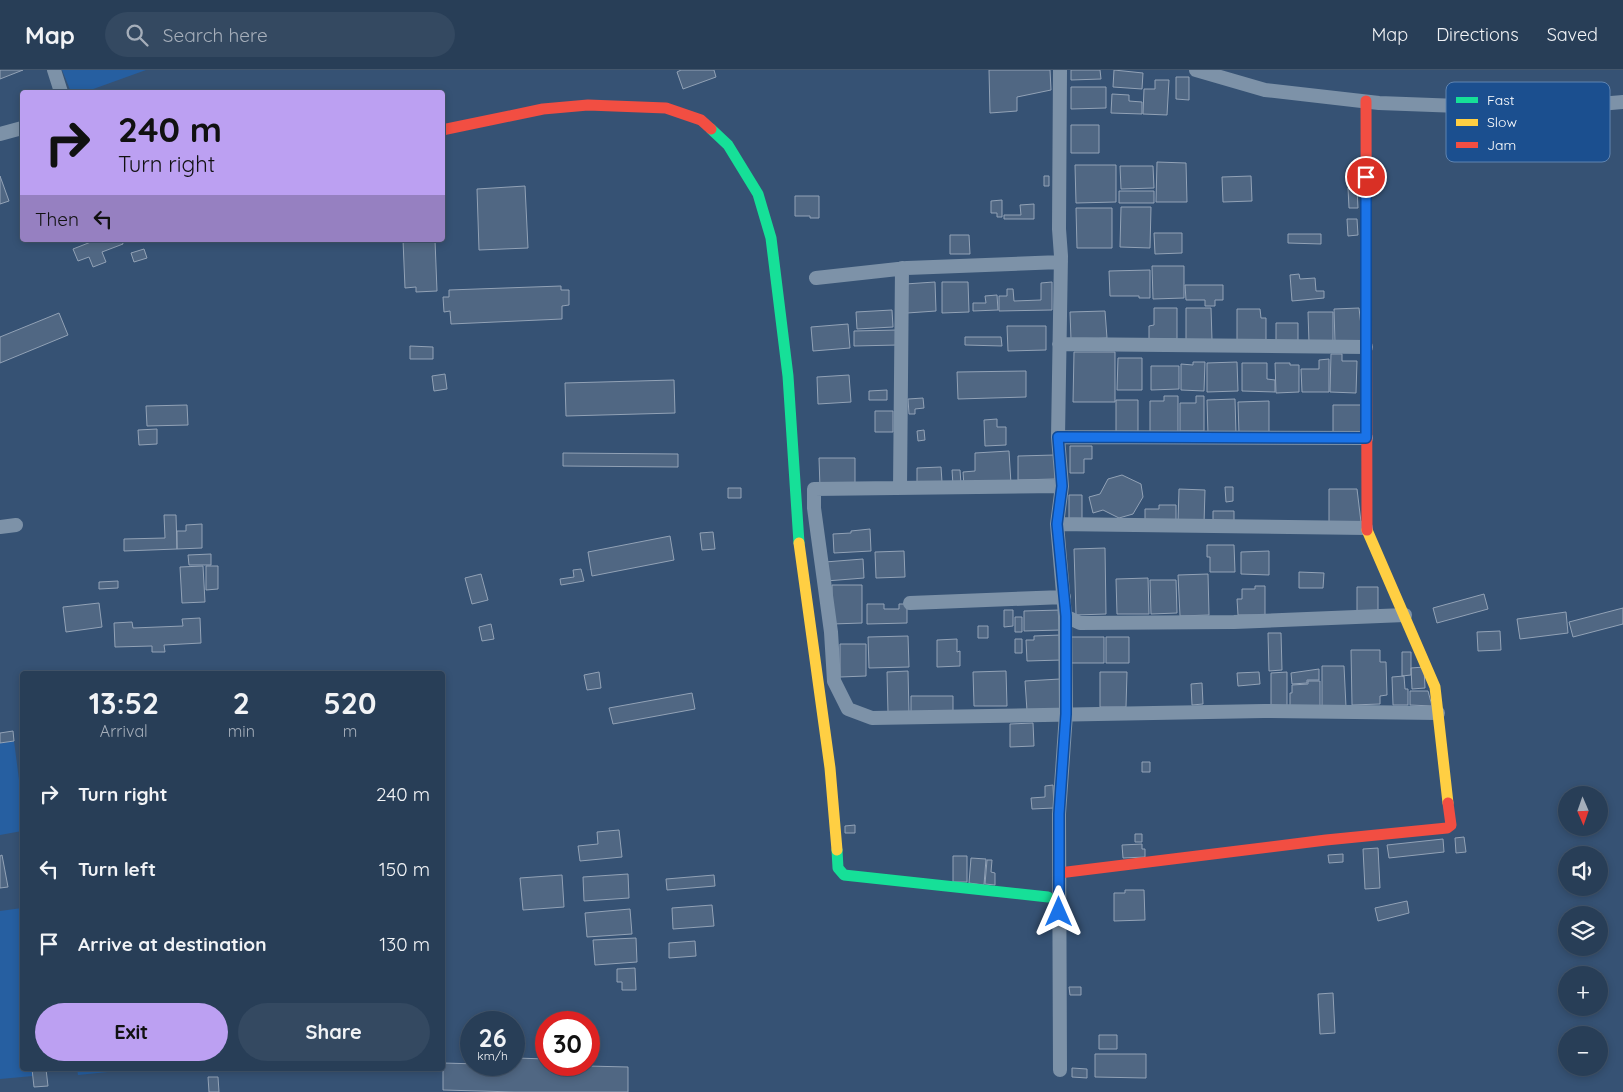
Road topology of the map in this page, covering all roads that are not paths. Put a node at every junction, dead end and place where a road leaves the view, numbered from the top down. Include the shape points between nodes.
1 (54, 70) edge
2 (1060, 70) edge
3 (1196, 70) edge
4 (60, 90) edge
5 (1366, 101) junction
6 (1623, 102) edge
7 (1610, 103) edge
8 (1446, 105) edge
9 (20, 129) edge
10 (445, 129) edge
11 (0, 134) edge
12 (1061, 262) junction
13 (902, 268) junction
14 (816, 278) dead end
15 (1059, 344) junction
16 (1366, 347) junction
17 (1058, 437) junction
18 (1366, 438) junction
19 (1062, 486) junction
20 (900, 488) junction
21 (1057, 524) junction
22 (16, 525) dead end
23 (0, 527) edge
24 (1366, 528) junction
25 (1064, 597) junction
26 (910, 603) dead end
27 (1405, 615) junction
28 (1066, 616) junction
29 (1438, 713) junction
30 (1066, 714) junction
31 (1059, 873) junction
32 (1048, 897) dead end
33 (1060, 1070) dead end

1 - 4 street
2 - 12 street
3 - 5 street via 1265,90
5 - 8 street
5 - 16 street
6 - 7 street
9 - 11 street
10 - 32 street via 542,109 588,105 666,108 701,120 728,145 758,194 770,238 788,376 798,525 830,768 838,868 844,876
12 - 13 street
12 - 15 street
13 - 14 street
13 - 20 street
15 - 16 street
15 - 17 street
16 - 18 street
17 - 18 street
17 - 19 street
18 - 24 street
19 - 20 street
19 - 21 street
20 - 30 street via 814,489 834,681 848,709 872,718
21 - 24 street
21 - 25 street
22 - 23 street
24 - 27 street
25 - 26 street
25 - 28 street
27 - 28 street via 1080,623
27 - 29 street via 1435,687
28 - 30 street
29 - 30 street via 1264,710
29 - 31 street via 1450,828
30 - 31 street via 1059,814
31 - 33 street

